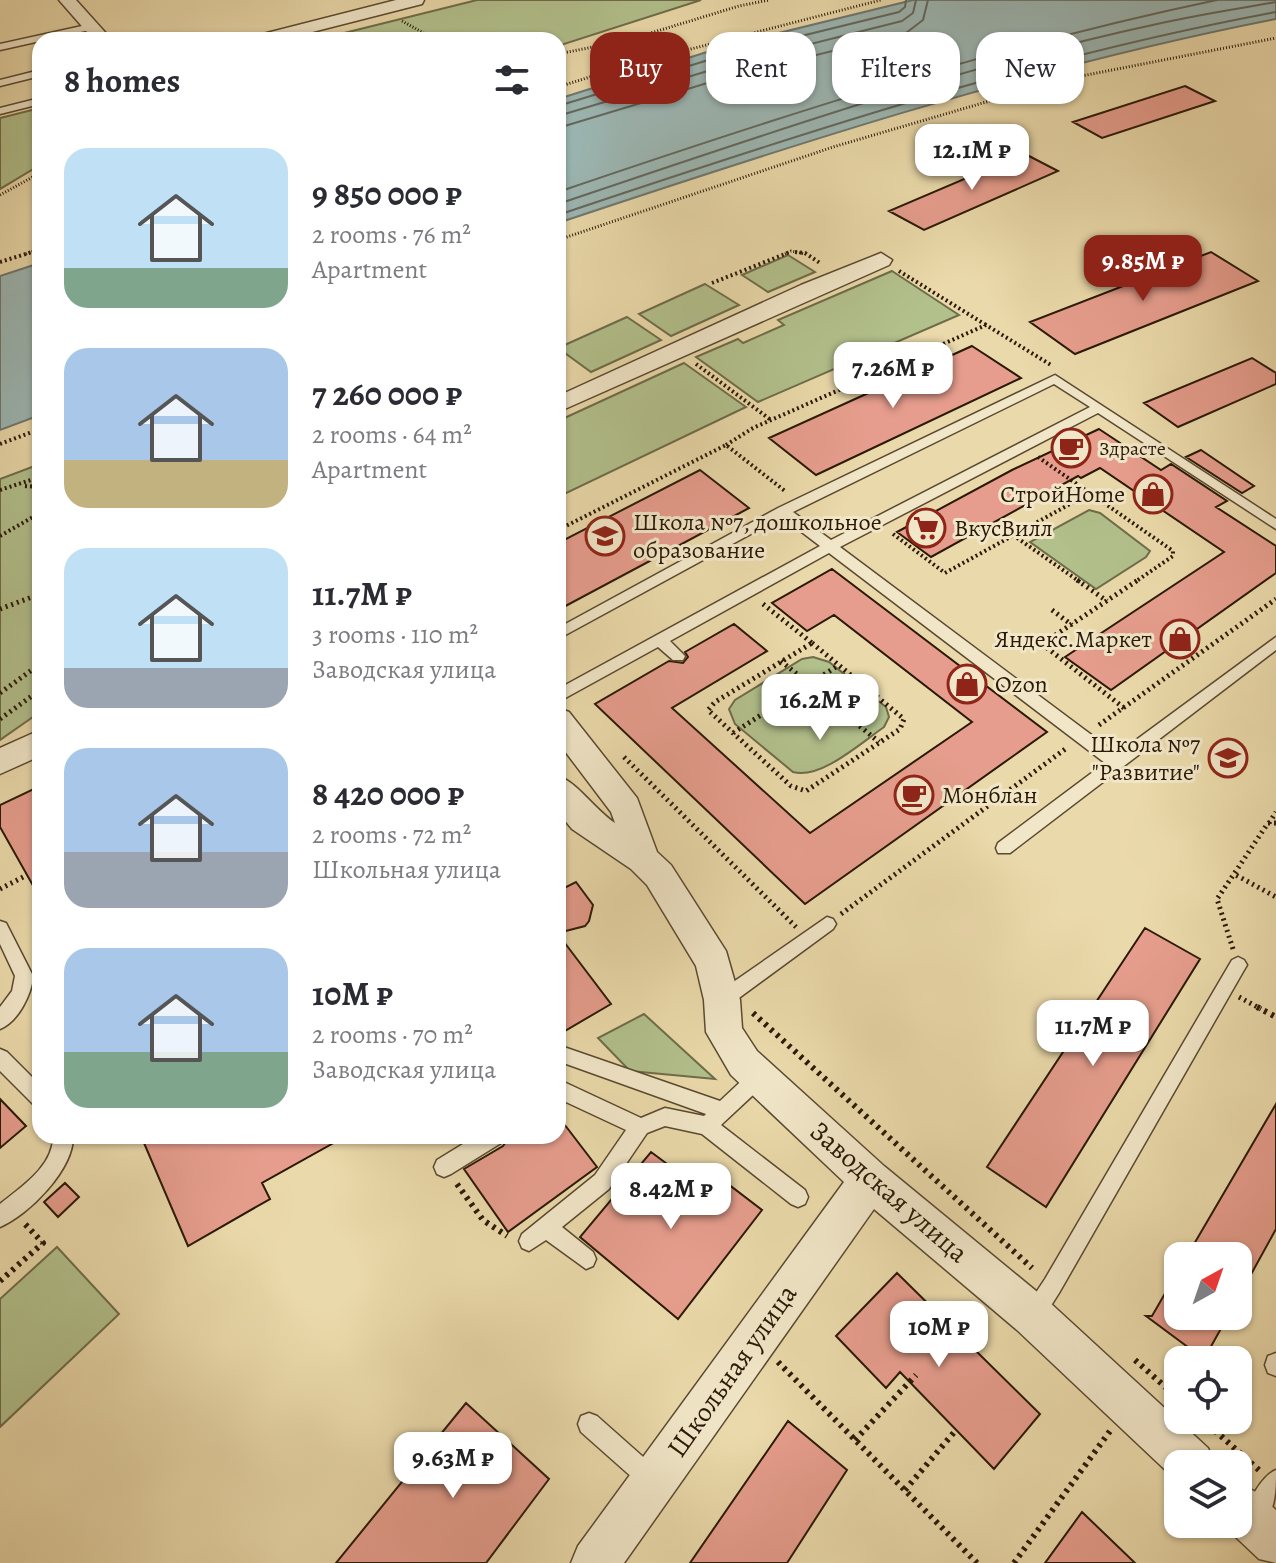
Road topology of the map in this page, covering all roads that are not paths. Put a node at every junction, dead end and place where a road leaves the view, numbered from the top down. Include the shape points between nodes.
1 (67, 0) edge
2 (416, 0) edge
3 (384, 4) edge
4 (96, 32) edge
5 (288, 32) edge
6 (32, 42) edge
7 (0, 47) edge
8 (32, 75) edge
9 (0, 83) edge
10 (32, 103) edge
11 (0, 111) edge
12 (881, 260) road end
13 (566, 401) edge
14 (1098, 408) junction
15 (783, 511) junction
16 (1276, 525) edge
17 (830, 546) junction
18 (566, 630) edge
19 (659, 640) junction
20 (1276, 642) edge
21 (678, 656) dead end
22 (566, 692) edge
23 (566, 730) edge
24 (32, 746) edge
25 (0, 762) edge
26 (1117, 763) junction
27 (566, 799) edge
28 (1004, 848) dead end
29 (643, 859) junction
30 (827, 924) road end
31 (0, 928) edge
32 (6, 954) edge
33 (1238, 965) road end
34 (727, 997) junction
35 (0, 1021) edge
36 (566, 1056) edge
37 (0, 1058) edge
38 (759, 1077) junction
39 (32, 1090) edge
40 (566, 1092) edge
41 (723, 1111) junction
42 (707, 1126) junction
43 (640, 1127) junction
44 (65, 1144) edge
45 (481, 1144) edge
46 (444, 1167) road end
47 (870, 1180) junction
48 (798, 1197) dead end
49 (5, 1212) edge
50 (546, 1227) junction
51 (529, 1241) road end
52 (586, 1259) dead end
53 (1042, 1301) junction
54 (589, 1424) dead end
55 (1177, 1450) edge
56 (654, 1481) junction
57 (595, 1563) edge

1 - 4 street
2 - 3 street
3 - 5 street
6 - 7 lane
8 - 9 lane
10 - 11 lane
12 - 13 street
14 - 15 lane via 1055,379
14 - 16 lane
14 - 17 lane
15 - 17 lane
15 - 18 lane
17 - 19 lane
17 - 26 lane
19 - 21 lane
19 - 22 lane
20 - 26 lane
23 - 29 street via 626,807
24 - 25 street
26 - 28 lane
27 - 29 street via 598,831
29 - 34 street, Заводская улица via 659,875 713,962
30 - 34 lane
31 - 32 lane
32 - 35 lane via 25,979 25,990
33 - 53 lane
34 - 38 street, Заводская улица via 724,1032
36 - 41 lane
37 - 39 lane
38 - 41 lane
38 - 47 street, Заводская улица
40 - 43 lane
41 - 42 lane
42 - 43 lane via 665,1117
42 - 48 lane
43 - 50 lane via 602,1182
44 - 49 lane via 53,1170
45 - 46 lane
47 - 53 street, Заводская улица
47 - 56 street, Школьная улица
50 - 51 lane
50 - 52 lane
53 - 55 street, Заводская улица via 1129,1405
54 - 56 lane
56 - 57 street, Школьная улица

